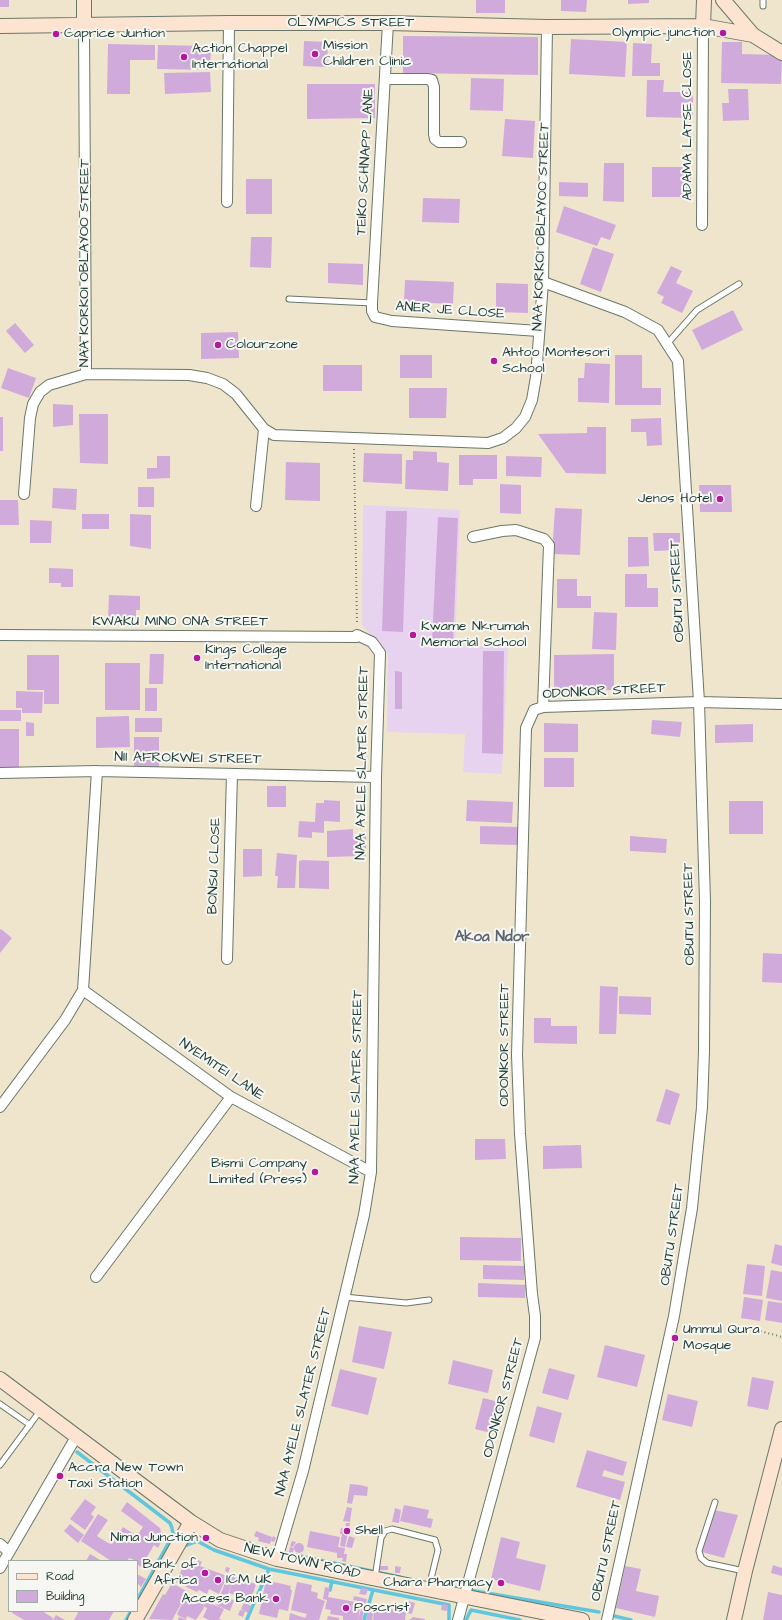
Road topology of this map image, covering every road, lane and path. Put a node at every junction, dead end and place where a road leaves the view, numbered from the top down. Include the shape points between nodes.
1 (84, 0) edge
2 (704, 0) edge
3 (723, 0) edge
4 (229, 23) junction
5 (388, 23) junction
6 (84, 25) junction
7 (0, 26) edge
8 (702, 26) junction
9 (547, 27) junction
10 (753, 35) junction
11 (782, 53) edge
12 (385, 79) junction
13 (461, 142) dead end
14 (227, 202) dead end
15 (702, 225) dead end
16 (543, 282) junction
17 (740, 284) dead end
18 (289, 299) dead end
19 (372, 303) junction
20 (539, 331) junction
21 (667, 344) junction
22 (86, 374) junction
23 (264, 429) junction
24 (354, 438) junction
25 (24, 494) dead end
26 (256, 506) dead end
27 (473, 537) dead end
28 (357, 635) junction
29 (0, 636) edge
30 (699, 702) junction
31 (782, 704) edge
32 (543, 707) junction
33 (97, 771) junction
34 (0, 773) edge
35 (232, 774) junction
36 (376, 777) junction
37 (227, 959) dead end
38 (83, 990) junction
39 (231, 1097) junction
40 (0, 1107) edge
41 (371, 1172) junction
42 (96, 1277) dead end
43 (344, 1296) junction
44 (429, 1300) dead end
45 (749, 1328) dead end
46 (782, 1338) edge
47 (0, 1380) edge
48 (0, 1404) edge
49 (41, 1410) junction
50 (30, 1425) junction
51 (782, 1429) edge
52 (76, 1437) junction
53 (780, 1444) edge
54 (0, 1465) edge
55 (715, 1502) dead end
56 (191, 1522) junction
57 (0, 1544) edge
58 (10, 1552) junction
59 (277, 1558) junction
60 (0, 1568) edge
61 (745, 1571) junction
62 (375, 1578) junction
63 (429, 1588) junction
64 (464, 1595) junction
65 (135, 1620) edge
66 (458, 1620) edge
67 (582, 1620) edge
68 (607, 1620) edge
69 (734, 1620) edge

1 - 6 street, NAA KORKOI OBLAYOO STREET
2 - 8 street
3 - 10 street
4 - 5 street, OLYMPICS STREET
4 - 6 street, OLYMPICS STREET
4 - 14 street
5 - 9 street, OLYMPICS STREET
5 - 12 street, TEIKO SCHNAPP LANE
6 - 7 street, OLYMPICS STREET
6 - 22 street, NAA KORKOI OBLAYOO STREET
8 - 9 street, OLYMPICS STREET
8 - 10 street, OLYMPICS STREET
8 - 15 street, ADAMA LATSE CLOSE
9 - 16 street, NAA KORKOI OBLAYOO STREET
10 - 11 street
12 - 13 street via 432,80 435,139 440,142
12 - 19 street, TEIKO SCHNAPP LANE
16 - 20 street, NAA KORKOI OBLAYOO STREET
16 - 21 street, OBUTU STREET via 625,312 658,330
17 - 21 lane via 697,310
18 - 19 lane
19 - 20 street, ANER JE CLOSE via 375,317 381,320
20 - 24 street, NAA KORKOI OBLAYOO STREET via 532,400 525,417 503,438 488,443
21 - 30 street, OBUTU STREET via 678,361
22 - 23 street, NAA KORKOI OBLAYOO STREET via 189,375 207,378 223,384 236,394
22 - 25 street via 49,385 40,392 33,404
23 - 24 street, NAA KORKOI OBLAYOO STREET via 274,435
23 - 26 street
24 - 28 path
27 - 32 street via 516,530 544,539 549,545
28 - 29 street, KWAKU MINO ONA STREET
28 - 36 street, NAA AYELE SLATER STREET via 372,642 380,653
30 - 31 street, ODONKOR STREET
30 - 32 street, ODONKOR STREET
30 - 68 street, OBUTU STREET via 705,901 704,1043 702,1107 692,1208 674,1316
32 - 64 street, ODONKOR STREET via 534,710 526,728 517,1055 520,1134 535,1338
33 - 34 street, NII AFROKWEI STREET
33 - 35 street, NII AFROKWEI STREET
33 - 38 street
35 - 36 street, NII AFROKWEI STREET
35 - 37 street, BONSU CLOSE
36 - 41 street, NAA AYELE SLATER STREET
38 - 39 street, NYEMITEI LANE
38 - 40 street via 65,1020
39 - 41 street, NYEMITEI LANE
39 - 42 street
41 - 43 street, NAA AYELE SLATER STREET via 364,1215
43 - 44 lane via 406,1303
43 - 59 street, NAA AYELE SLATER STREET via 303,1471
45 - 46 path
47 - 49 street, NEW TOWN ROAD
48 - 50 lane
49 - 50 lane
49 - 52 street, NEW TOWN ROAD
50 - 54 lane
51 - 53 street
52 - 56 street, NEW TOWN ROAD
52 - 58 street
53 - 61 street
55 - 61 lane via 699,1552 701,1558 707,1562
56 - 59 street, NEW TOWN ROAD via 220,1540
56 - 65 street
57 - 58 street
58 - 60 street
59 - 62 street, NEW TOWN ROAD
61 - 69 street
62 - 63 street, NEW TOWN ROAD
62 - 63 lane via 381,1538 385,1531 392,1528 435,1540 438,1550
63 - 64 street, NEW TOWN ROAD
64 - 66 street, ODONKOR STREET
64 - 67 street, NEW TOWN ROAD

